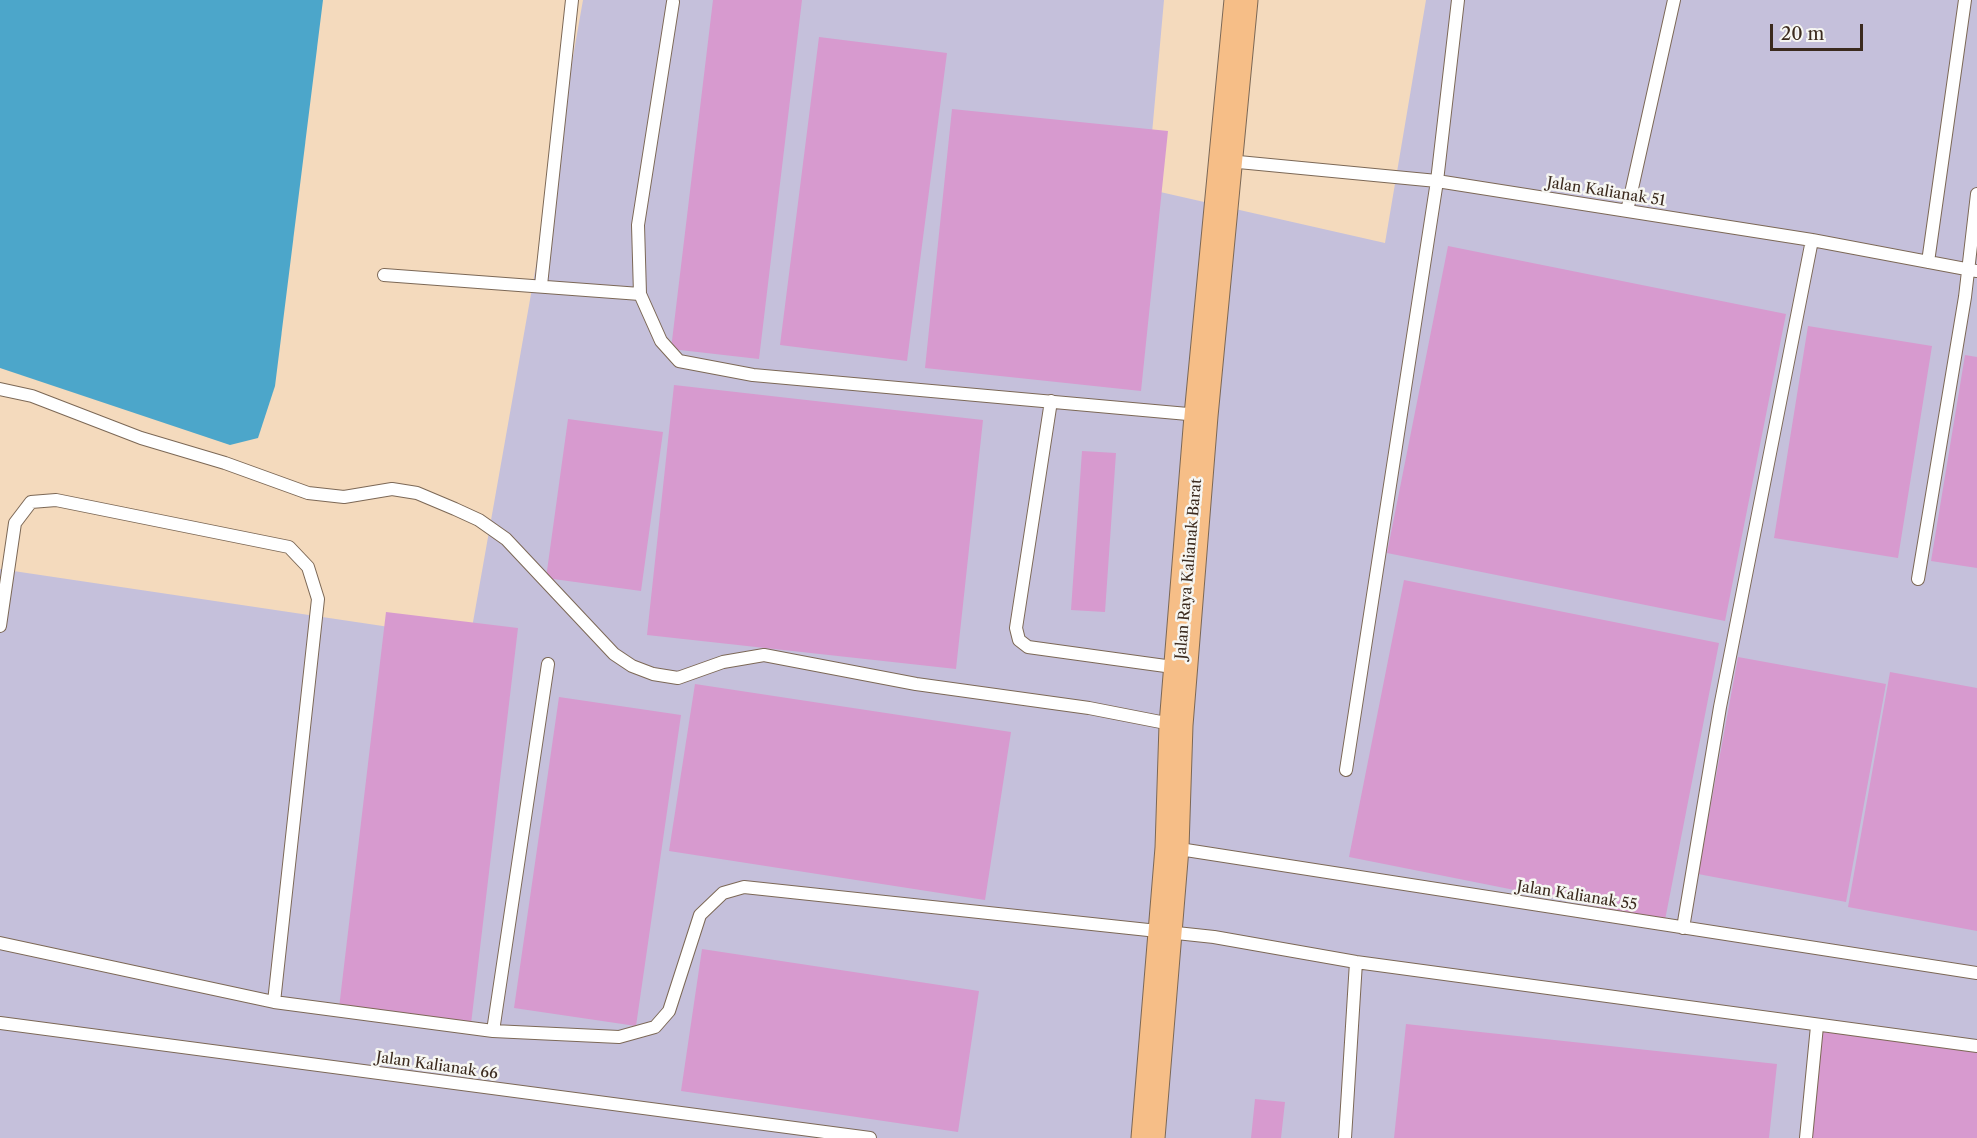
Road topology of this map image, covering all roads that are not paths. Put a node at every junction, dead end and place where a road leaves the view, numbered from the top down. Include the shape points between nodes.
1 (572, 0) edge
2 (1241, 0) edge
3 (1458, 0) edge
4 (1674, 0) edge
5 (1965, 0) edge
6 (673, 2) dead end
7 (1227, 161) junction
8 (1437, 181) junction
9 (1977, 194) edge
10 (1628, 211) junction
11 (1812, 240) junction
12 (1929, 262) junction
13 (1972, 270) edge
14 (384, 275) dead end
15 (541, 285) junction
16 (640, 294) junction
17 (0, 389) edge
18 (1051, 401) junction
19 (1201, 416) junction
20 (1918, 579) dead end
21 (0, 626) edge
22 (548, 664) dead end
23 (1181, 668) junction
24 (1176, 724) junction
25 (1346, 770) dead end
26 (1172, 848) junction
27 (1683, 928) junction
28 (1166, 934) junction
29 (0, 943) edge
30 (1356, 962) junction
31 (1977, 973) edge
32 (274, 1002) junction
33 (0, 1023) edge
34 (1817, 1026) junction
35 (493, 1031) junction
36 (1977, 1046) edge
37 (870, 1138) edge
38 (1148, 1138) edge
39 (1345, 1138) edge
40 (1806, 1138) edge

1 - 15 lane
2 - 7 highway, Jalan Raya Kalianak Barat
3 - 8 lane
4 - 10 lane
5 - 12 lane
6 - 16 lane via 638,225
7 - 8 lane, Jalan Kalianak 51
7 - 19 highway, Jalan Raya Kalianak Barat
8 - 10 lane, Jalan Kalianak 51
8 - 25 lane
9 - 13 lane
10 - 11 lane, Jalan Kalianak 51
11 - 12 lane, Jalan Kalianak 51
11 - 27 lane via 1720,707
12 - 13 lane, Jalan Kalianak 51
13 - 20 lane
14 - 15 lane
15 - 16 lane
16 - 18 lane via 661,341 680,361 753,375
17 - 24 lane via 32,396 141,438 308,493 344,497 392,489 417,493 455,509 506,539 614,654 653,674 678,678 723,662 764,655 916,684
18 - 19 lane
18 - 23 lane via 1016,628 1019,640 1028,646
19 - 23 highway, Jalan Raya Kalianak Barat
21 - 32 lane via 15,523 31,501 56,500 289,547 309,567 318,599
22 - 35 lane
23 - 24 highway, Jalan Raya Kalianak Barat
24 - 26 highway, Jalan Raya Kalianak Barat
26 - 27 lane, Jalan Kalianak 55
26 - 28 highway, Jalan Raya Kalianak Barat
27 - 31 lane, Jalan Kalianak 55
28 - 30 lane via 1214,937
28 - 35 lane via 744,888 723,893 700,915 669,1011 655,1027 619,1037
28 - 38 highway, Jalan Raya Kalianak Barat
29 - 32 lane
30 - 34 lane
30 - 39 lane
32 - 35 lane
33 - 37 lane, Jalan Kalianak 66
34 - 36 lane
34 - 40 lane

